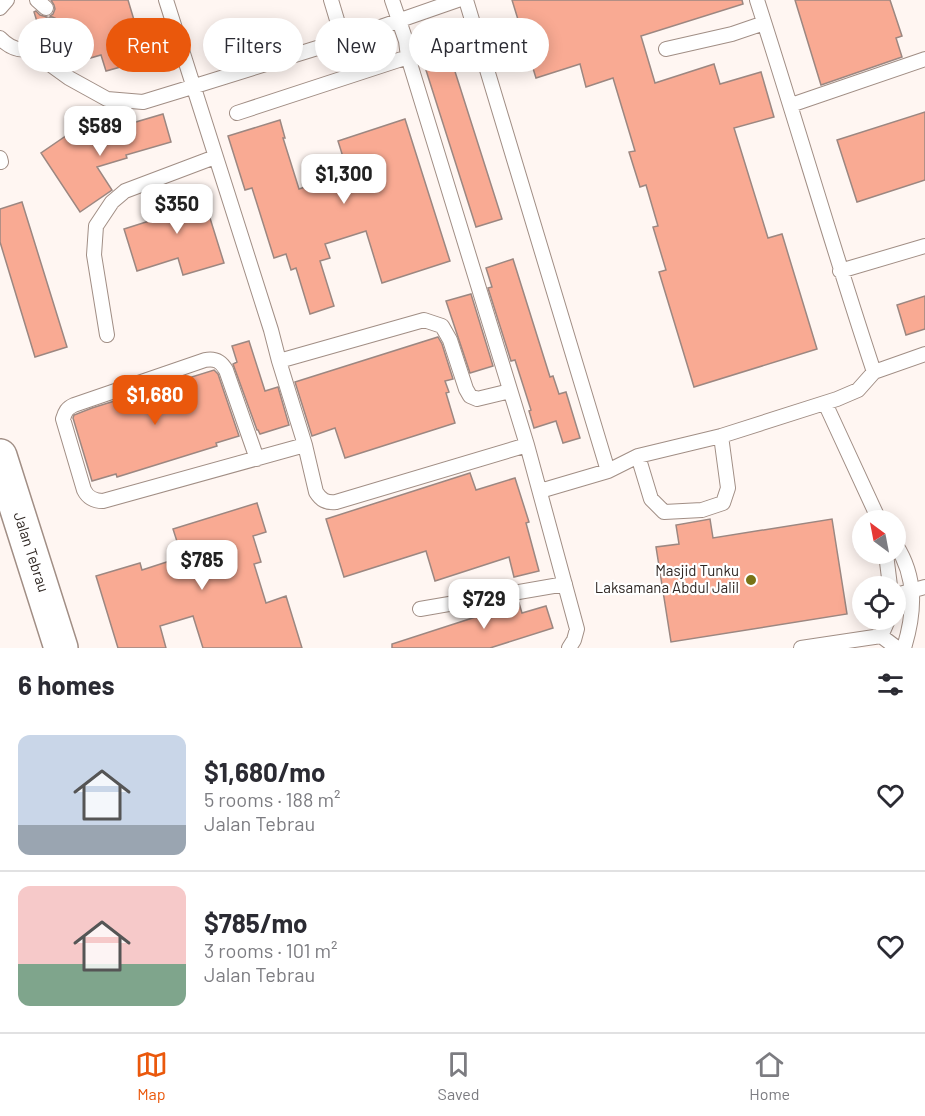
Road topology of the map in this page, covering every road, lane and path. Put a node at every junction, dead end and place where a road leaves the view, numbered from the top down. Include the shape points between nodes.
1 (7, 0) edge
2 (166, 0) edge
3 (331, 0) edge
4 (393, 0) edge
5 (458, 0) edge
6 (466, 0) edge
7 (757, 0) edge
8 (0, 8) edge
9 (337, 18) edge
10 (398, 20) junction
11 (764, 23) junction
12 (0, 38) edge
13 (315, 48) edge
14 (18, 49) edge
15 (666, 49) dead end
16 (408, 57) junction
17 (925, 59) edge
18 (61, 72) edge
19 (192, 87) junction
20 (791, 105) junction
21 (237, 113) dead end
22 (215, 158) junction
23 (925, 246) edge
24 (840, 271) junction
25 (107, 334) dead end
26 (925, 354) edge
27 (279, 361) junction
28 (874, 372) junction
29 (510, 391) junction
30 (825, 403) junction
31 (721, 436) junction
32 (305, 445) junction
33 (527, 445) junction
34 (0, 456) edge
35 (638, 456) junction
36 (257, 459) junction
37 (608, 471) junction
38 (540, 491) junction
39 (874, 510) edge
40 (905, 564) edge
41 (565, 584) junction
42 (919, 589) edge
43 (420, 609) dead end
44 (884, 630) edge
45 (881, 636) junction
46 (61, 648) edge
47 (568, 648) edge
48 (801, 648) edge
49 (897, 648) edge
50 (904, 648) edge

1 - 8 lane
2 - 19 lane
3 - 9 lane
4 - 10 lane
5 - 10 lane
6 - 37 lane
7 - 11 lane
10 - 16 lane
11 - 15 lane
11 - 20 lane
12 - 14 lane
13 - 19 lane
16 - 21 lane
16 - 29 lane
17 - 20 lane
18 - 19 lane via 107,99 143,102
19 - 22 lane
20 - 24 lane
22 - 25 lane via 125,191 96,226 94,255
22 - 27 lane
23 - 24 lane
24 - 28 lane
26 - 28 lane
27 - 29 lane via 424,320 441,326 450,340 470,396 477,399
27 - 32 lane
28 - 30 lane via 858,390
29 - 33 lane
30 - 31 lane
30 - 39 lane
31 - 35 lane
31 - 35 lane via 728,488 723,503 702,510 664,512 651,499
32 - 33 lane via 316,492 330,502
32 - 36 lane
33 - 38 lane
34 - 46 highway, Jalan Tebrau
35 - 37 lane
36 - 36 lane via 97,501 84,490 64,413 74,405 205,360 218,360 226,370
37 - 38 lane
38 - 41 lane
40 - 42 lane
41 - 43 lane
41 - 47 lane via 577,629
42 - 50 lane
44 - 45 lane
45 - 48 lane
45 - 49 lane

